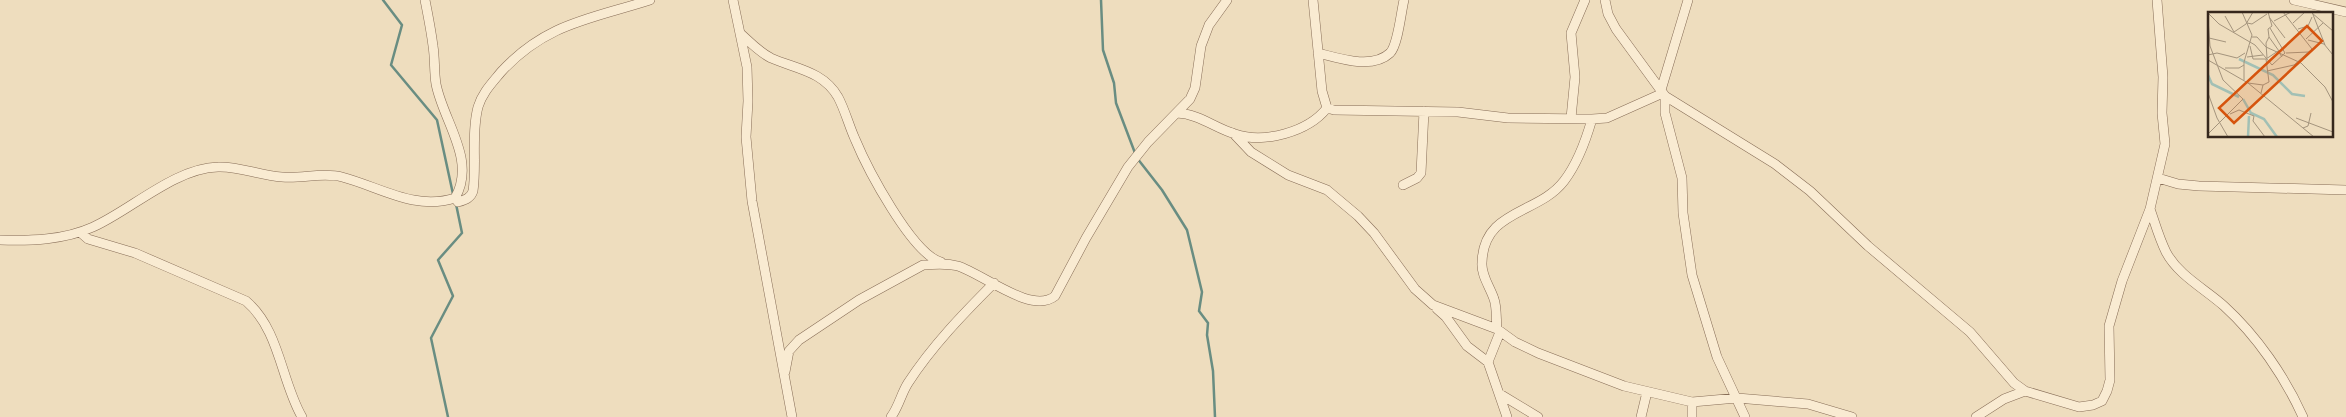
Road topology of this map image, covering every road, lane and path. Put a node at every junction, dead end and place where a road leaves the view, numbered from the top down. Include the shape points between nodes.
1 (425, 0) edge
2 (650, 0) edge
3 (733, 0) edge
4 (1227, 0) edge
5 (1312, 0) edge
6 (1404, 0) edge
7 (1585, 0) edge
8 (1606, 0) edge
9 (1688, 0) edge
10 (2157, 0) edge
11 (2294, 0) edge
12 (2346, 12) edge
13 (741, 34) junction
14 (1318, 53) junction
15 (1663, 93) junction
16 (1327, 108) junction
17 (1424, 111) junction
18 (1177, 113) junction
19 (1571, 118) junction
20 (1592, 119) junction
21 (1233, 134) junction
22 (2158, 178) junction
23 (1403, 185) dead end
24 (2346, 190) edge
25 (455, 198) junction
26 (2150, 209) junction
27 (80, 232) junction
28 (0, 240) edge
29 (947, 264) junction
30 (994, 283) junction
31 (1433, 305) junction
32 (1498, 330) junction
33 (1488, 362) junction
34 (785, 372) junction
35 (1647, 392) junction
36 (2025, 392) junction
37 (1500, 394) junction
38 (1738, 398) junction
39 (1692, 402) junction
40 (302, 417) edge
41 (792, 417) edge
42 (891, 417) edge
43 (1507, 417) edge
44 (1538, 417) edge
45 (1641, 417) edge
46 (1692, 417) edge
47 (1745, 417) edge
48 (1852, 417) edge
49 (1976, 417) edge
50 (2303, 417) edge

1 - 25 street via 436,82 460,152 462,183
2 - 25 street via 567,25 532,44 503,70 478,107 473,191 470,198 463,201 458,202
3 - 13 street
4 - 18 street via 1208,25 1193,93
5 - 14 street
6 - 14 street via 1390,53 1372,61 1348,60
7 - 19 street via 1571,34 1576,77
8 - 15 street via 1608,14 1616,29
9 - 15 street
10 - 22 street via 2164,77 2164,144
11 - 12 street
13 - 29 street via 770,57 816,74 828,84 839,98 858,147 893,211 923,251
13 - 34 street via 747,73 750,186
14 - 16 street
15 - 20 street via 1607,118
15 - 36 street via 1775,164 1810,191 1868,246 1970,332
15 - 38 street via 1682,178 1683,213 1692,274 1717,357
16 - 17 street
16 - 21 street via 1311,124 1290,132 1262,136
17 - 19 street via 1508,118
17 - 23 street via 1421,173
18 - 21 street via 1207,121
18 - 30 street via 1128,167 1049,302 1024,299
19 - 20 street
20 - 32 street via 1563,182 1551,193 1502,221 1486,240 1481,265 1495,300
21 - 31 street via 1251,152 1288,174 1327,190 1358,216 1415,289
22 - 24 street via 2199,186
22 - 26 street
25 - 27 street via 430,203 387,194 341,177 284,178 218,166 190,173
26 - 36 street via 2113,308 2109,326 2110,380 2102,401 2079,406
26 - 50 street via 2166,252 2248,332 2273,363
27 - 28 street via 38,240
27 - 40 street via 88,239 135,253 246,301 268,331 279,355 290,396
29 - 30 street
29 - 34 street via 923,265 859,300 794,344 789,351
30 - 42 street via 931,352 908,383
31 - 32 street
31 - 33 street via 1467,346
32 - 33 street
32 - 35 street via 1571,367
33 - 37 street
34 - 41 street
35 - 39 street
35 - 45 street
36 - 49 street via 2004,398
37 - 43 street
37 - 44 street
38 - 39 street
38 - 47 street
38 - 48 street via 1808,404
39 - 46 street

